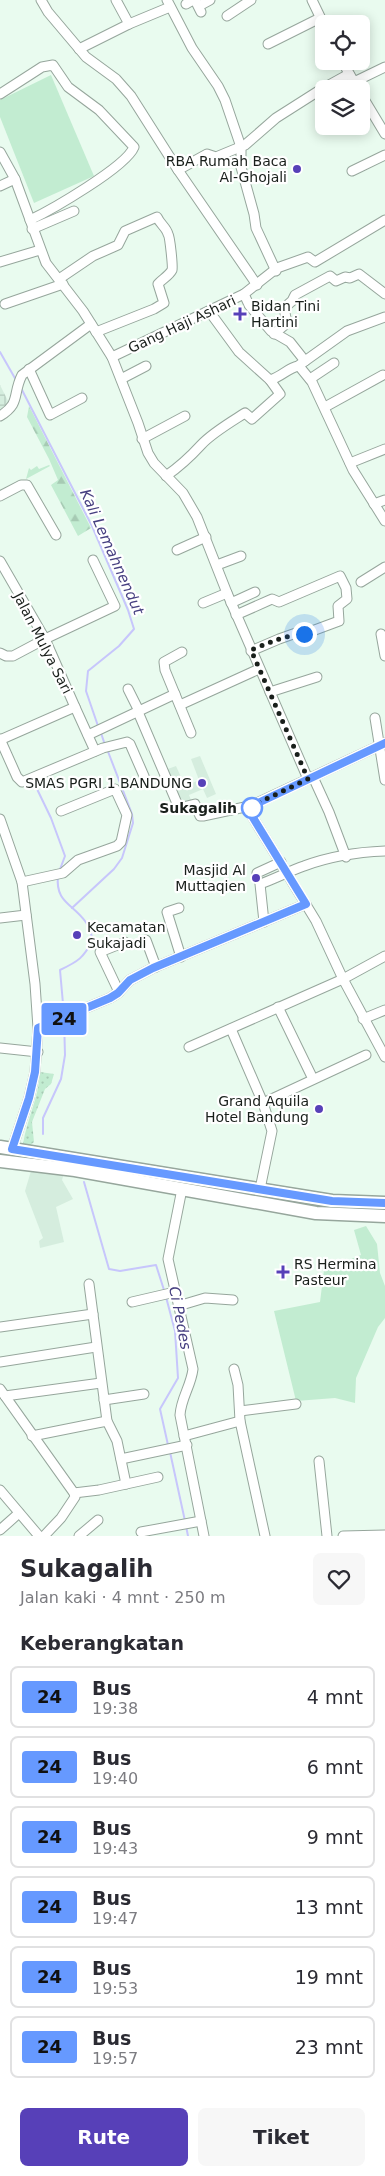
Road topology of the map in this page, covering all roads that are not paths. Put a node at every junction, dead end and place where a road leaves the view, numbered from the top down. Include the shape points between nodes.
1 (41, 0) edge
2 (116, 0) edge
3 (210, 0) edge
4 (251, 0) edge
5 (312, 0) edge
6 (168, 3) edge
7 (195, 4) edge
8 (319, 15) edge
9 (227, 16) dead end
10 (129, 24) junction
11 (315, 25) edge
12 (268, 44) dead end
13 (79, 49) junction
14 (385, 67) edge
15 (358, 80) edge
16 (315, 93) edge
17 (0, 94) edge
18 (370, 109) edge
19 (385, 134) edge
20 (242, 147) junction
21 (0, 152) edge
22 (385, 155) edge
23 (178, 170) junction
24 (352, 171) dead end
25 (15, 179) junction
26 (0, 186) edge
27 (74, 211) dead end
28 (385, 220) edge
29 (31, 224) junction
30 (40, 250) junction
31 (0, 262) edge
32 (276, 271) junction
33 (61, 282) junction
34 (257, 286) junction
35 (244, 294) junction
36 (385, 294) edge
37 (5, 304) dead end
38 (209, 311) junction
39 (385, 317) edge
40 (93, 328) junction
41 (274, 334) junction
42 (112, 357) junction
43 (334, 363) dead end
44 (302, 364) junction
45 (146, 366) dead end
46 (26, 372) junction
47 (383, 375) dead end
48 (121, 379) junction
49 (310, 379) junction
50 (270, 380) junction
51 (82, 398) dead end
52 (325, 407) junction
53 (0, 416) edge
54 (185, 416) dead end
55 (142, 439) junction
56 (385, 449) edge
57 (350, 463) junction
58 (166, 476) junction
59 (0, 496) edge
60 (385, 500) edge
61 (374, 504) junction
62 (385, 521) edge
63 (56, 535) dead end
64 (206, 537) junction
65 (177, 550) dead end
66 (241, 556) dead end
67 (93, 560) dead end
68 (0, 561) edge
69 (216, 565) junction
70 (385, 567) edge
71 (361, 582) dead end
72 (255, 592) dead end
73 (227, 593) junction
74 (203, 603) dead end
75 (231, 603) junction
76 (236, 615) junction
77 (381, 634) dead end
78 (44, 639) junction
79 (251, 650) junction
80 (182, 652) dead end
81 (0, 653) edge
82 (385, 656) edge
83 (259, 669) junction
84 (316, 677) dead end
85 (128, 689) dead end
86 (270, 692) junction
87 (175, 694) junction
88 (180, 705) junction
89 (75, 707) junction
90 (139, 712) junction
91 (375, 718) dead end
92 (191, 733) dead end
93 (92, 734) junction
94 (0, 739) edge
95 (382, 744) edge
96 (99, 749) junction
97 (144, 776) dead end
98 (310, 778) junction
99 (385, 780) edge
100 (252, 808) junction
101 (61, 811) dead end
102 (0, 819) edge
103 (385, 851) edge
104 (346, 857) junction
105 (281, 862) junction
106 (257, 873) dead end
107 (287, 873) junction
108 (22, 882) junction
109 (306, 904) junction
110 (179, 908) dead end
111 (26, 915) junction
112 (0, 918) edge
113 (264, 922) junction
114 (146, 940) dead end
115 (125, 942) dead end
116 (385, 956) edge
117 (181, 957) junction
118 (156, 967) junction
119 (343, 979) junction
120 (119, 992) junction
121 (278, 1007) junction
122 (385, 1010) edge
123 (363, 1019) junction
124 (38, 1028) junction
125 (231, 1029) junction
126 (381, 1043) edge
127 (189, 1047) dead end
128 (0, 1048) edge
129 (38, 1052) junction
130 (366, 1055) dead end
131 (385, 1057) edge
132 (313, 1079) junction
133 (262, 1103) junction
134 (6, 1148) edge
135 (0, 1161) edge
136 (182, 1189) junction
137 (260, 1189) junction
138 (385, 1203) edge
139 (385, 1216) edge
140 (89, 1284) dead end
141 (169, 1293) junction
142 (233, 1300) dead end
143 (132, 1302) dead end
144 (178, 1306) junction
145 (93, 1314) junction
146 (0, 1327) edge
147 (96, 1347) junction
148 (0, 1362) edge
149 (234, 1369) dead end
150 (101, 1383) junction
151 (2, 1393) edge
152 (144, 1394) dead end
153 (104, 1400) junction
154 (296, 1404) dead end
155 (240, 1411) junction
156 (107, 1421) junction
157 (240, 1421) junction
158 (32, 1436) junction
159 (184, 1436) junction
160 (188, 1448) junction
161 (121, 1459) junction
162 (319, 1461) dead end
163 (158, 1478) dead end
164 (126, 1484) junction
165 (0, 1491) edge
166 (74, 1493) junction
167 (19, 1513) junction
168 (98, 1520) dead end
169 (201, 1521) junction
170 (0, 1530) edge
171 (141, 1532) dead end
172 (385, 1535) edge
173 (39, 1536) edge
174 (44, 1536) edge
175 (80, 1536) edge
176 (204, 1536) edge
177 (265, 1536) edge
178 (327, 1536) edge
179 (343, 1536) edge

1 - 13 street
2 - 10 street
3 - 7 street
4 - 9 street
5 - 8 street
6 - 10 street
6 - 20 street via 192,48 218,86
10 - 13 street
11 - 12 street
13 - 23 street via 116,79 131,96
14 - 15 street
16 - 20 street via 276,118
17 - 29 street via 42,66 53,66 68,87 98,110 134,147 126,158 81,192
18 - 19 street
20 - 23 street via 216,157 207,154
20 - 32 street via 241,167 255,224
21 - 25 street
22 - 24 street
23 - 34 street
25 - 26 street
25 - 29 street
27 - 29 street
28 - 32 street, Gang Haji Ashari via 315,262 308,257
29 - 30 street
30 - 31 street
30 - 33 street
32 - 34 street, Gang Haji Ashari
33 - 37 street
33 - 40 street
33 - 40 street via 93,256 118,244 125,231 157,217 168,234 173,264 158,284 164,303
34 - 35 street, Gang Haji Ashari
35 - 38 street, Gang Haji Ashari
35 - 41 street via 249,305
36 - 41 street via 359,274 336,281 328,277 295,295 284,308 288,323
38 - 42 street, Gang Haji Ashari
38 - 50 street via 239,352
39 - 44 street via 347,332
40 - 42 street
40 - 46 street
41 - 44 street via 290,342
42 - 48 street
43 - 49 street
44 - 49 street
44 - 50 street
45 - 48 street
46 - 51 street via 50,415
46 - 53 street via 16,386 14,404
47 - 52 street
48 - 55 street
49 - 52 street
50 - 58 street via 280,394 276,398 252,419 244,413
52 - 57 street
54 - 55 street
55 - 58 street via 154,463
56 - 57 street
57 - 61 street
58 - 64 street via 189,502
59 - 63 street via 27,485
60 - 61 street
61 - 62 street
64 - 65 street
64 - 69 street
66 - 69 street
67 - 78 street via 116,605
68 - 78 street, Jalan Mulya Sari
69 - 73 street
70 - 71 street
72 - 75 street
73 - 74 street
73 - 75 street
75 - 76 street
76 - 79 street
76 - 79 street via 272,599 278,602 340,576 346,588 347,599 338,606 339,620
77 - 82 street
78 - 81 street via 13,656
78 - 89 street, Jalan Mulya Sari
79 - 83 street
80 - 87 street via 164,662
83 - 86 street
83 - 88 street
84 - 86 street
85 - 90 street
86 - 98 street
87 - 88 street
87 - 90 street
88 - 92 street
89 - 93 street
89 - 94 street, Jalan Mulya Sari
90 - 93 street
90 - 100 street via 179,808 195,804 203,816
91 - 95 street
93 - 96 street
94 - 96 street via 22,782
95 - 98 street
95 - 99 street
96 - 97 street via 127,742
98 - 100 street
98 - 104 street via 329,812
100 - 105 street via 252,816
101 - 108 street via 115,789 127,816 120,844 76,861 63,873
102 - 108 street
103 - 104 street
104 - 107 street
105 - 106 street
105 - 107 street
107 - 109 street
107 - 113 street via 260,884
108 - 111 street
109 - 113 street
109 - 119 street
110 - 117 street via 167,912
111 - 112 street
111 - 124 street
113 - 117 street
114 - 118 street
115 - 120 street via 100,952
116 - 119 street
117 - 118 street
118 - 120 street via 130,980
119 - 121 street
119 - 123 street
120 - 124 street via 65,1019
121 - 125 street
121 - 132 street
122 - 123 street
123 - 126 street
124 - 129 street
125 - 127 street
125 - 133 street
126 - 131 street
128 - 129 street
129 - 134 street via 29,1098
130 - 132 street
132 - 133 street
133 - 137 street via 272,1131
134 - 137 highway
135 - 136 highway
136 - 139 highway via 316,1213
136 - 141 street via 168,1254
137 - 138 highway via 332,1201
140 - 145 street
141 - 143 street
141 - 144 street
142 - 144 street via 205,1298
144 - 159 street via 193,1370 180,1403
145 - 146 street
145 - 147 street
147 - 148 street
147 - 150 street
149 - 155 street
150 - 151 street
150 - 153 street
151 - 158 street
152 - 153 street
153 - 156 street
154 - 155 street
155 - 157 street
156 - 158 street
156 - 161 street
157 - 159 street
157 - 177 street
158 - 166 street
159 - 160 street
160 - 161 street
160 - 169 street
161 - 164 street
162 - 178 street
163 - 164 street
164 - 166 street
165 - 167 street
166 - 174 street via 75,1497 66,1511
167 - 170 street
167 - 173 street
168 - 175 street
169 - 171 street
169 - 176 street
172 - 179 street

